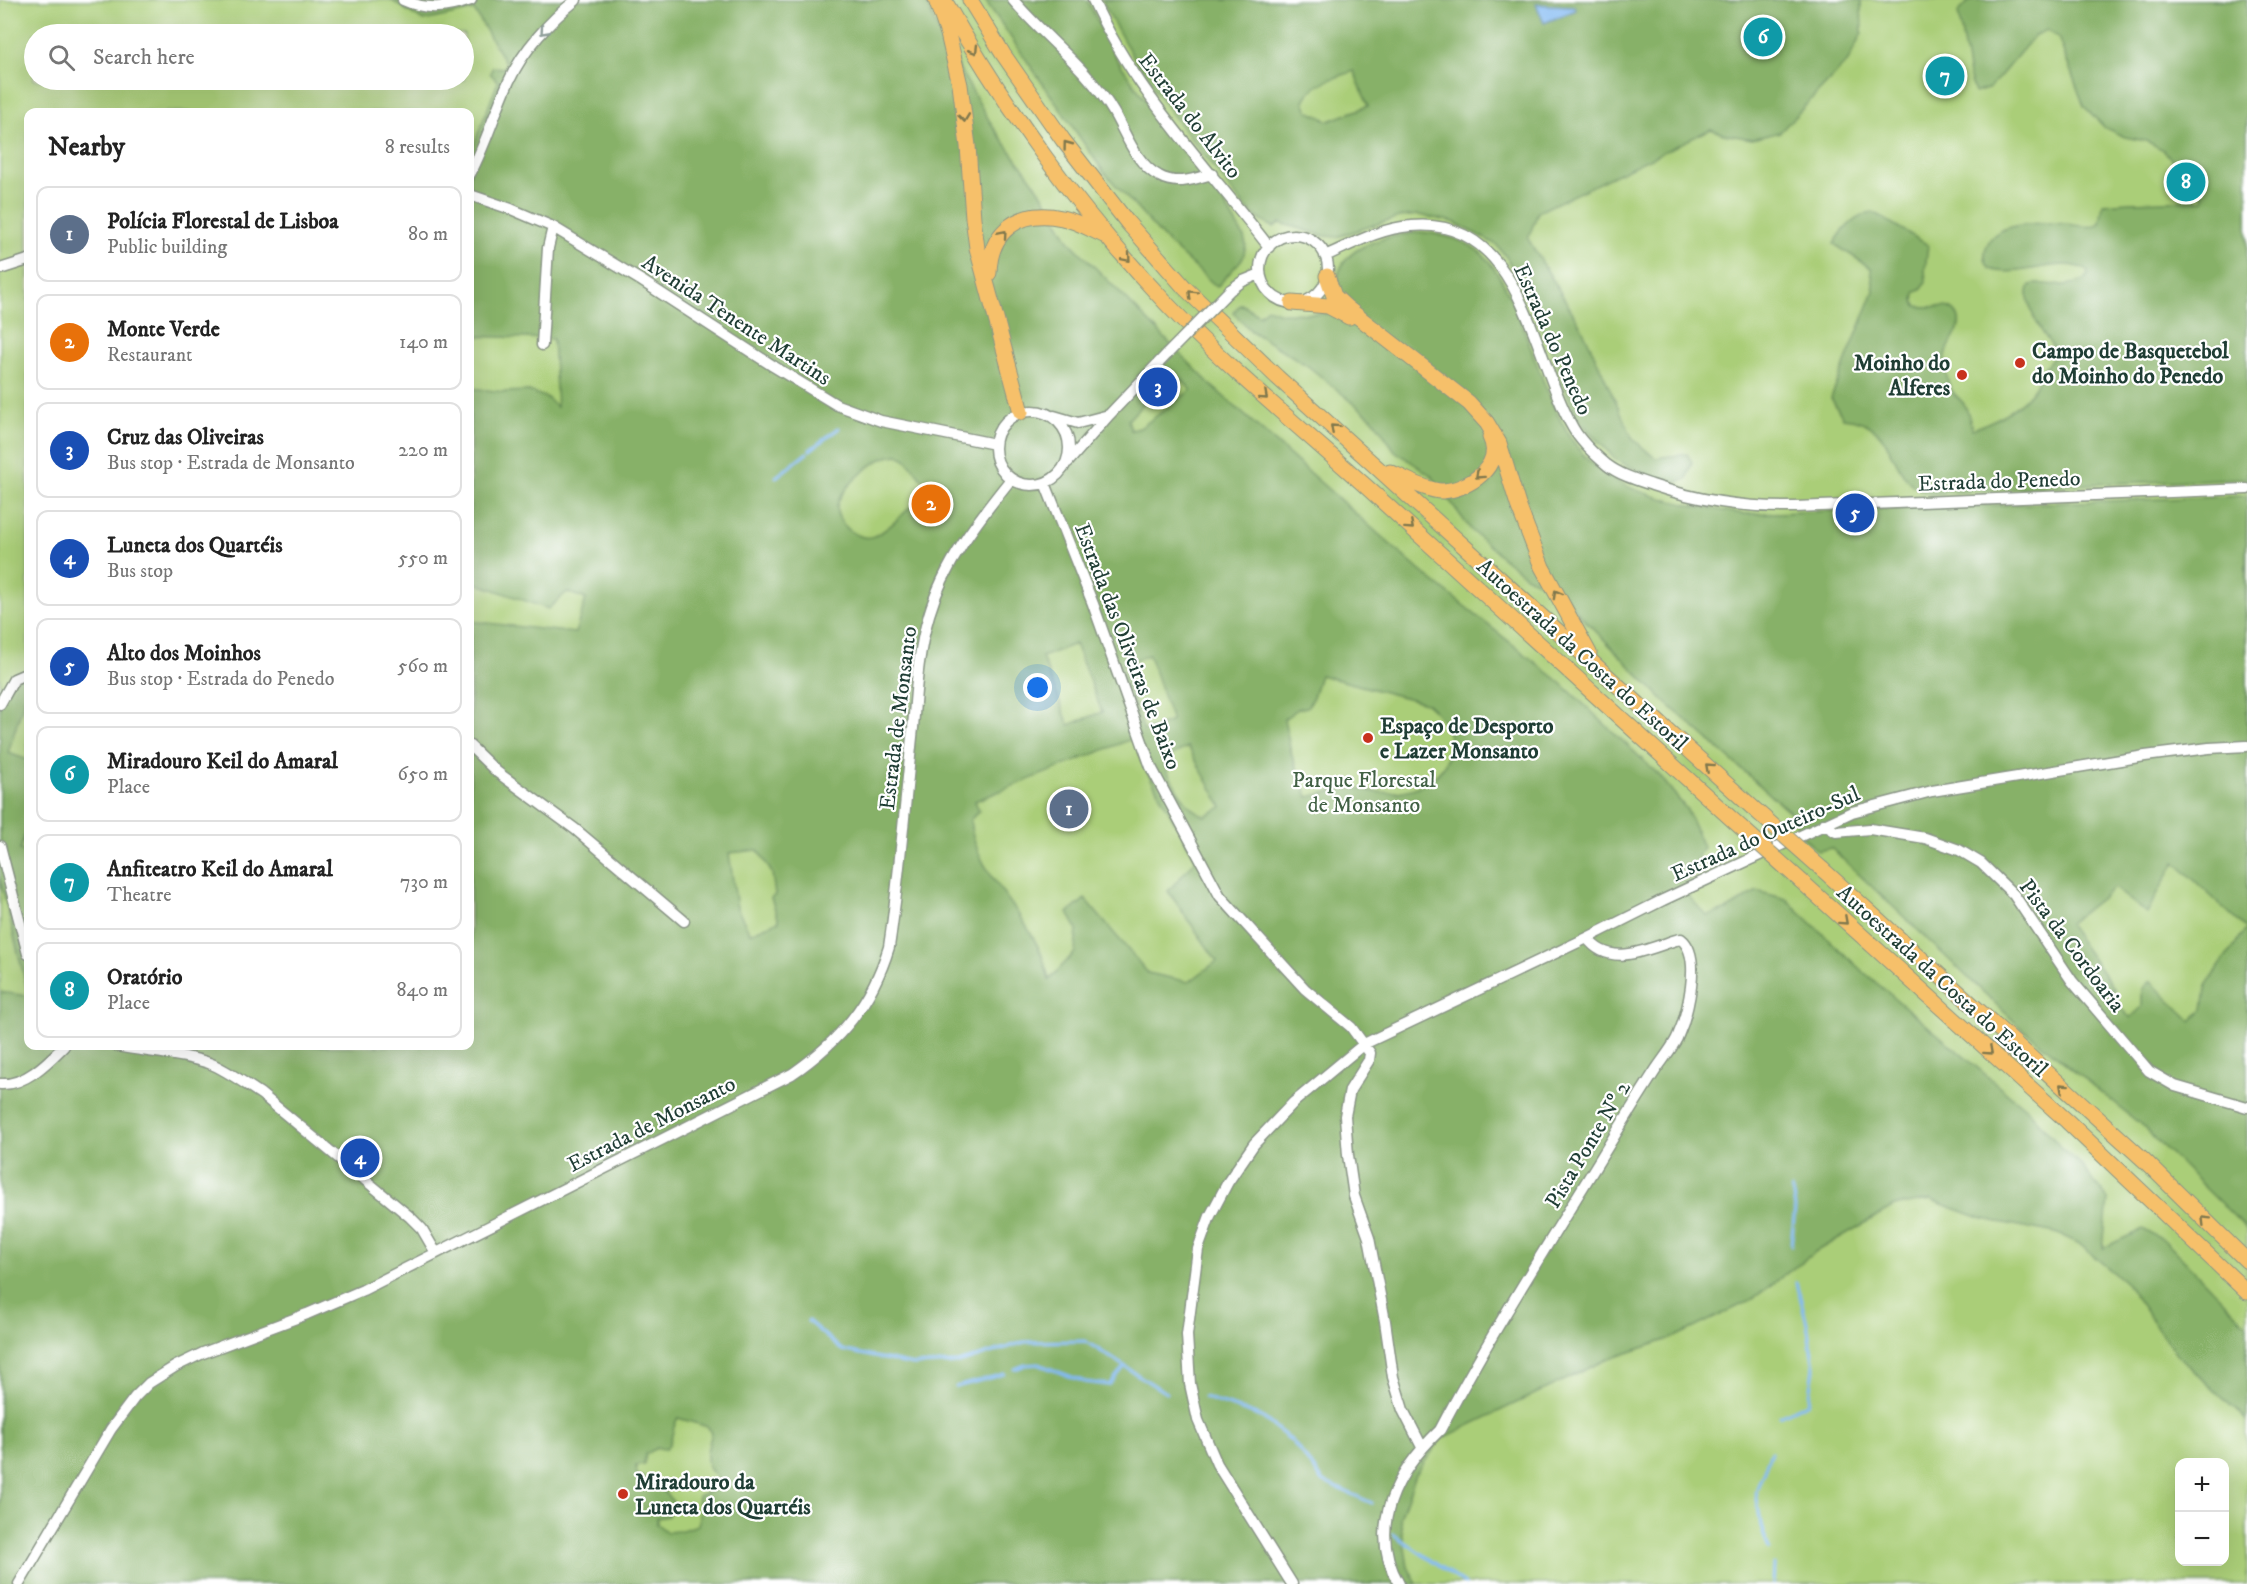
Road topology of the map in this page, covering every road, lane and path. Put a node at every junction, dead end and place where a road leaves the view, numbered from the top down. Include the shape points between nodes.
1 (403, 0) edge
2 (471, 0) edge
3 (576, 0) edge
4 (936, 0) edge
5 (944, 0) edge
6 (970, 0) edge
7 (1013, 0) edge
8 (1093, 0) edge
9 (474, 166) edge
10 (1212, 174) junction
11 (474, 196) edge
12 (553, 227) junction
13 (1108, 237) junction
14 (1269, 247) junction
15 (1325, 256) junction
16 (24, 261) edge
17 (0, 269) edge
18 (1260, 274) junction
19 (1327, 276) junction
20 (989, 288) junction
21 (1292, 303) junction
22 (542, 345) dead end
23 (1022, 412) junction
24 (1049, 415) junction
25 (1109, 415) junction
26 (995, 444) junction
27 (1377, 467) junction
28 (1061, 471) junction
29 (1011, 479) junction
30 (1045, 483) junction
31 (2247, 489) edge
32 (1595, 663) junction
33 (24, 675) edge
34 (0, 704) edge
35 (2247, 746) edge
36 (474, 750) edge
37 (1823, 824) junction
38 (0, 846) edge
39 (684, 921) dead end
40 (1587, 938) junction
41 (24, 939) edge
42 (1364, 1044) junction
43 (60, 1050) edge
44 (144, 1050) edge
45 (0, 1084) edge
46 (2247, 1107) edge
47 (436, 1253) junction
48 (2247, 1261) edge
49 (2247, 1292) edge
50 (1422, 1447) junction
51 (18, 1584) edge
52 (1292, 1584) edge
53 (1399, 1584) edge

1 - 2 street via 449,8
3 -> 9 street via 548,26 516,66
4 -> 20 highway via 960,85 972,218
5 -> 13 highway, Autoestrada da Costa do Estoril via 985,69 1043,153
27 -> 6 highway, Autoestrada da Costa do Estoril via 1193,295 1127,222 1063,140
7 - 10 street via 1089,78 1146,167 1169,181 1184,182
8 - 10 street, Estrada do Alvito via 1138,82
10 - 14 street, Estrada do Alvito
11 - 12 street, Avenida Tenente Martins
12 - 22 street via 548,248
12 - 26 street, Avenida Tenente Martins via 837,405 882,422
20 -> 13 highway via 994,246 1010,225 1021,219 1038,215 1063,218
13 -> 49 highway, Autoestrada da Costa do Estoril, bridge via 1165,302 1260,393 2092,1145
14 - 15 street via 1279,238 1299,236 1318,245
14 - 18 street via 1262,257
15 - 19 street
15 - 31 street, Estrada do Penedo via 1379,233 1408,226 1437,227 1478,242 1505,271 1516,292 1574,431 1609,466 1685,496 1733,505 1795,507
16 - 17 street
18 - 21 street via 1274,297
18 - 25 street, bridge via 1230,290
19 - 21 street via 1322,289 1312,298
32 -> 19 highway via 1542,567 1499,443 1487,423 1469,403 1347,308 1334,296
20 - 23 highway
21 -> 27 highway via 1328,306 1346,315 1465,406 1492,441 1492,461 1464,487 1441,492
23 - 24 street
23 - 26 street via 1004,424
24 - 25 street via 1078,423
24 - 28 street via 1063,427 1069,444
25 - 28 street
26 - 29 street via 998,464
27 - 32 highway, Autoestrada da Costa do Estoril
28 - 30 street
29 - 30 street via 1024,484
29 - 47 street, Estrada de Monsanto via 962,544 929,614 921,644 889,947 873,988 850,1023 831,1045 792,1074
30 - 42 street, Estrada das Oliveiras de Baixo via 1151,766 1220,896 1305,990 1345,1020
48 -> 32 highway, Autoestrada da Costa do Estoril, bridge via 2144,1160
33 - 34 street via 14,679
35 - 37 street, Estrada do Outeiro-Sul via 2145,756 1932,791 1876,804
36 - 39 street
37 - 40 street, Estrada do Outeiro-Sul
37 - 46 street, Pista da Cordoaria via 1836,832 1870,829 1925,838 1981,863 2014,894 2072,981 2149,1071 2175,1086
38 - 41 street
40 - 42 street, Estrada do Outeiro-Sul
40 - 50 street, Pista Ponte Nº 2 via 1594,947 1615,955 1629,955 1681,939 1685,942 1692,969 1684,1019 1677,1039 1518,1294 1440,1430
42 - 50 street via 1370,1053 1369,1060 1350,1090 1345,1116 1348,1155 1354,1196 1369,1238 1393,1377 1403,1410
42 - 52 street, Estrada do Outeiro-Sul via 1294,1102 1254,1144 1210,1216 1198,1249 1191,1294 1189,1375 1198,1420 1217,1464
43 - 45 street via 19,1081
44 - 47 street via 210,1064 237,1078 410,1217
47 - 51 street, Estrada de Monsanto via 335,1303 176,1366 149,1383 111,1429
50 - 53 street via 1386,1511 1384,1542

